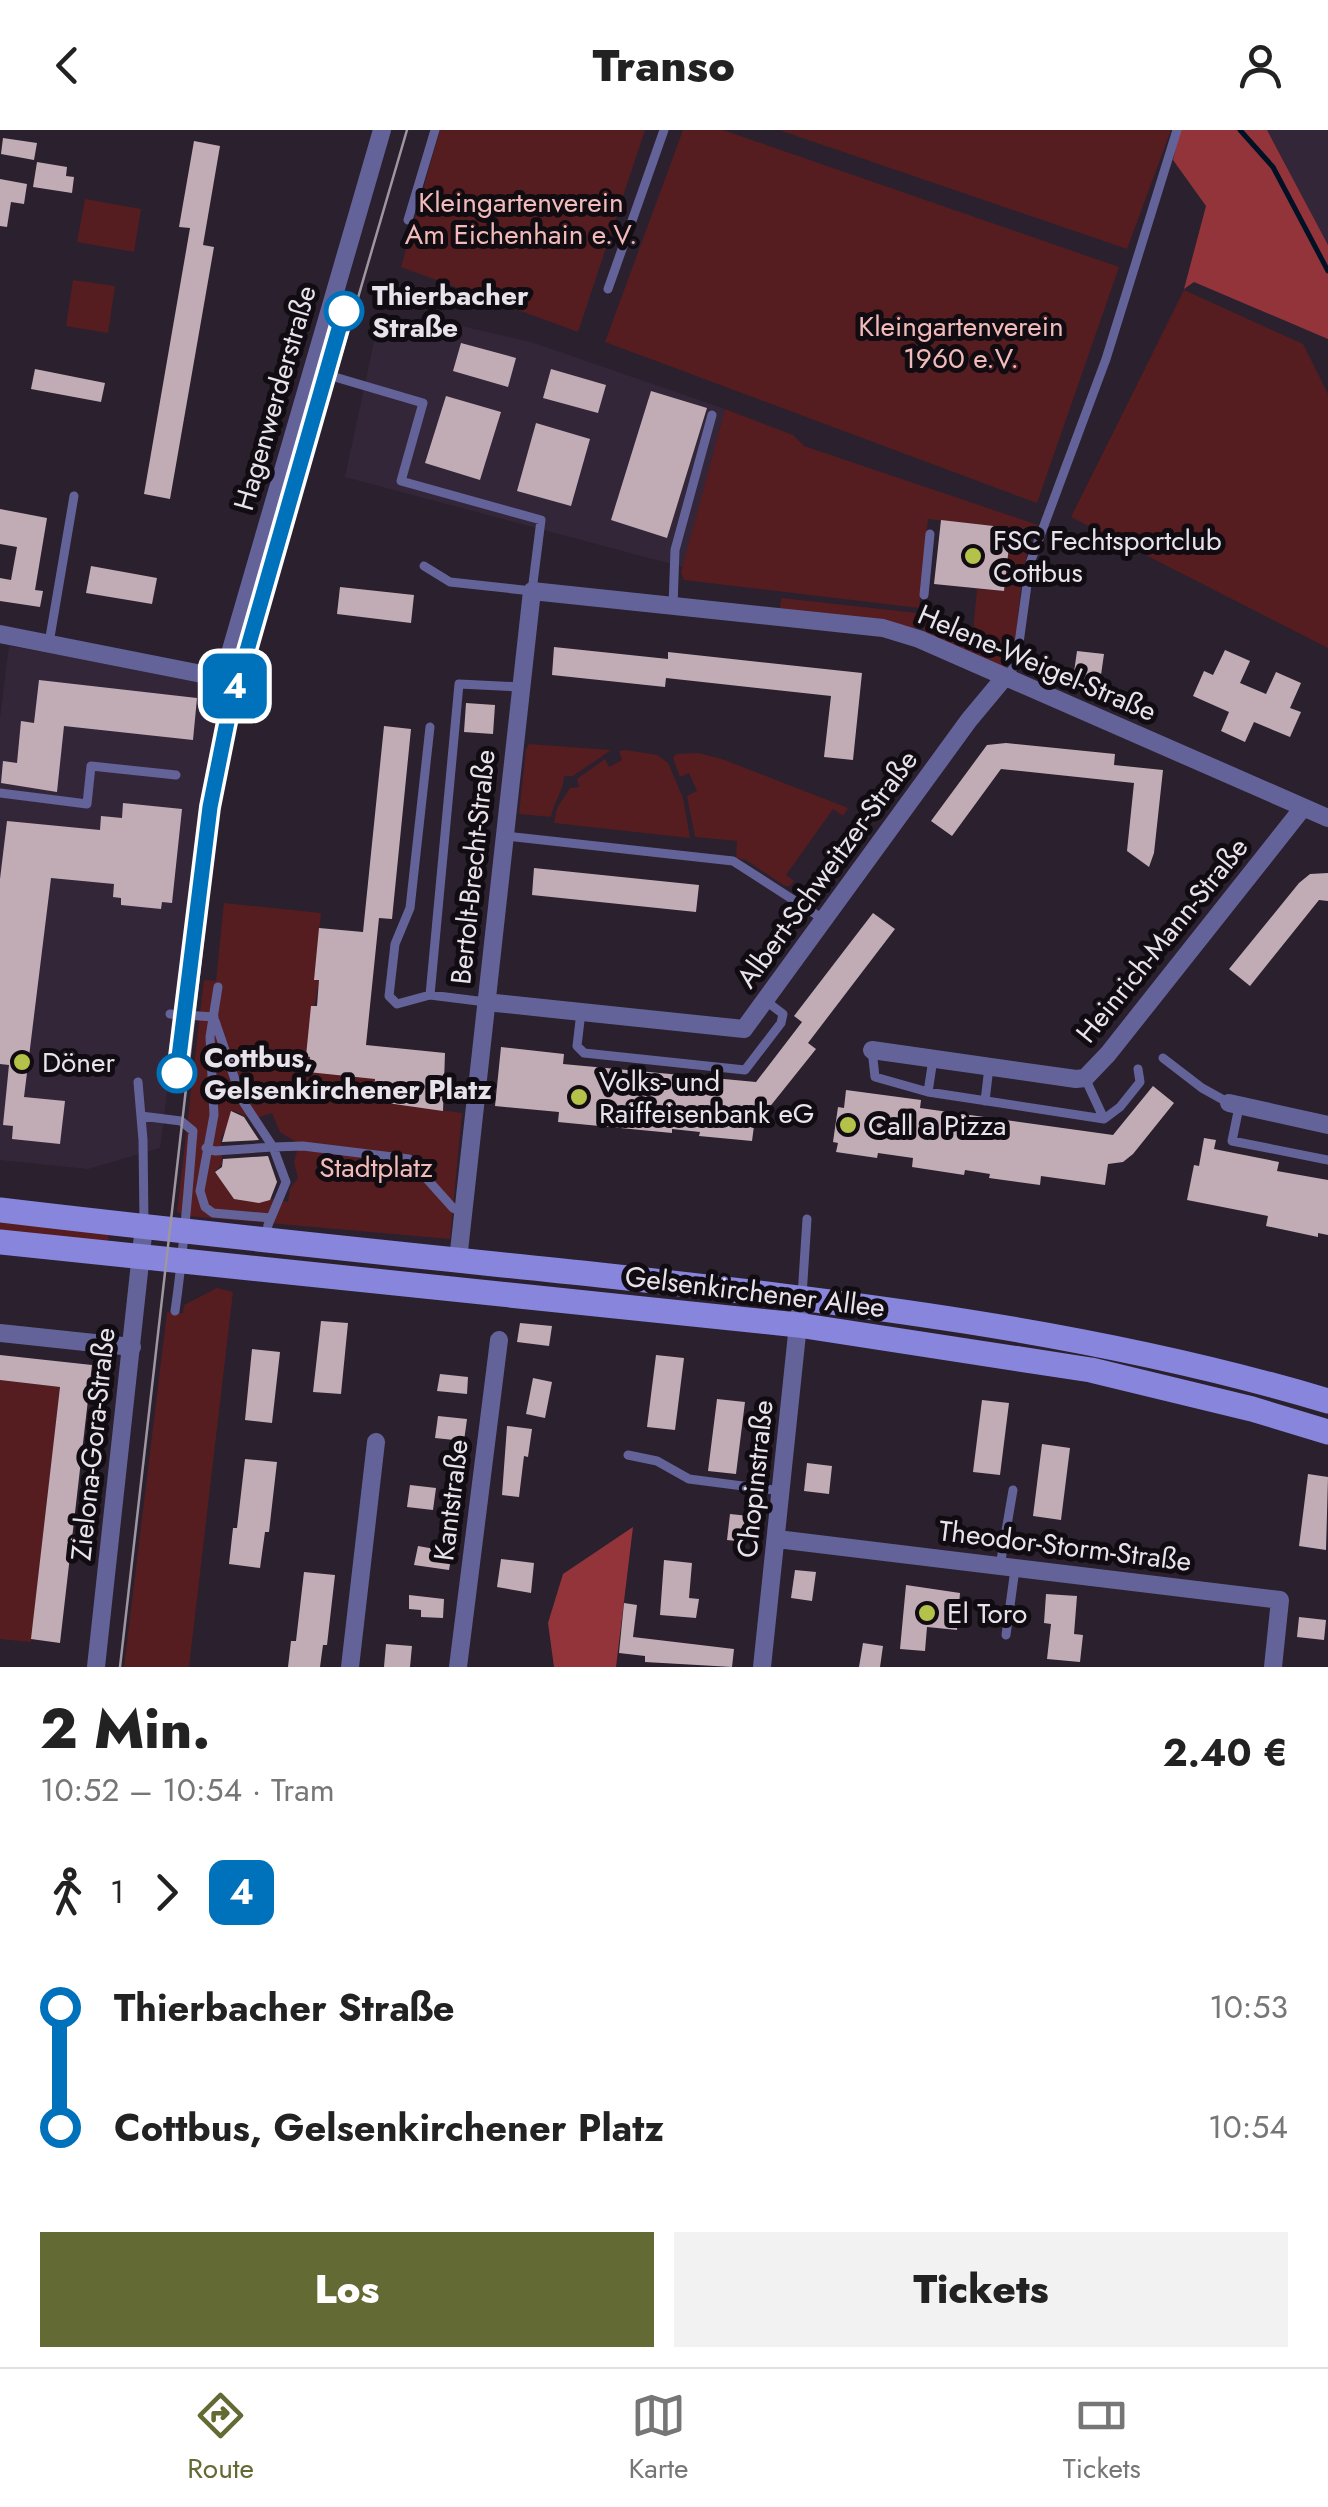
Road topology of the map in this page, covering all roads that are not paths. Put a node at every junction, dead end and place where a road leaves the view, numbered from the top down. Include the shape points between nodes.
1 (382, 130) edge
2 (434, 130) edge
3 (664, 130) edge
4 (1177, 130) edge
5 (408, 220) dead end
6 (608, 289) dead end
7 (312, 370) junction
8 (712, 415) dead end
9 (74, 496) dead end
10 (930, 534) dead end
11 (424, 566) dead end
12 (532, 591) junction
13 (924, 596) dead end
14 (673, 606) junction
15 (1, 641) edge
16 (49, 643) junction
17 (1004, 678) junction
18 (521, 687) junction
19 (430, 727) dead end
20 (176, 775) dead end
21 (0, 793) edge
22 (1302, 808) junction
23 (1328, 818) edge
24 (504, 836) junction
25 (824, 920) junction
26 (218, 987) dead end
27 (430, 995) junction
28 (766, 1001) junction
29 (486, 1002) junction
30 (580, 1012) junction
31 (170, 1014) dead end
32 (214, 1018) junction
33 (872, 1050) joint
34 (1163, 1058) dead end
35 (933, 1059) junction
36 (989, 1067) junction
37 (1138, 1069) dead end
38 (1085, 1078) junction
39 (138, 1082) dead end
40 (928, 1092) junction
41 (985, 1101) junction
42 (1234, 1105) junction
43 (141, 1116) junction
44 (1104, 1118) junction
45 (1328, 1125) edge
46 (273, 1147) junction
47 (206, 1148) junction
48 (1328, 1160) edge
49 (0, 1210) edge
50 (463, 1213) junction
51 (808, 1219) dead end
52 (144, 1226) junction
53 (268, 1229) junction
54 (187, 1232) junction
55 (0, 1242) edge
56 (163, 1258) junction
57 (458, 1260) junction
58 (802, 1297) junction
59 (175, 1310) dead end
60 (798, 1324) junction
61 (0, 1333) edge
62 (499, 1340) dead end
63 (132, 1347) junction
64 (1328, 1401) edge
65 (1328, 1432) edge
66 (376, 1442) dead end
67 (628, 1456) dead end
68 (1013, 1490) dead end
69 (782, 1491) junction
70 (777, 1539) junction
71 (1008, 1567) junction
72 (1006, 1635) dead end
73 (96, 1667) edge
74 (350, 1667) edge
75 (458, 1667) edge
76 (762, 1667) edge
77 (1273, 1667) edge

1 - 7 street, Hagenwerderstraße
2 - 5 lane
3 - 6 lane
4 - 17 lane via 1106,360 1030,564 1016,664
7 - 12 lane via 423,403 402,480 541,520
7 - 16 street, Hagenwerderstraße via 226,667 212,676
8 - 14 lane via 675,550
9 - 16 lane
10 - 13 lane
11 - 12 lane via 450,582
12 - 14 street, Helene-Weigel-Straße
12 - 18 street, Bertolt-Brecht-Straße
14 - 17 street, Helene-Weigel-Straße via 883,628
15 - 16 street
17 - 22 street, Helene-Weigel-Straße
17 - 25 street, Albert-Schweitzer-Straße
18 - 24 street, Bertolt-Brecht-Straße
18 - 27 lane via 459,684
19 - 27 lane via 410,908 394,944 390,996 398,1004
20 - 21 lane via 91,766 87,804
22 - 23 street, Helene-Weigel-Straße
22 - 38 street, Heinrich-Mann-Straße
24 - 25 lane via 733,861
24 - 29 street, Bertolt-Brecht-Straße
25 - 28 street, Albert-Schweitzer-Straße
26 - 32 lane
27 - 29 lane
28 - 30 street, Albert-Schweitzer-Straße via 744,1029
28 - 30 lane via 782,1014 781,1023 746,1070 584,1052 577,1046
29 - 30 street, Albert-Schweitzer-Straße
29 - 50 street, Bertolt-Brecht-Straße
31 - 32 lane
32 - 46 lane via 242,1100
32 - 47 lane via 214,1115
33 - 35 street, Heinrich-Mann-Straße
33 - 40 lane via 876,1077
34 - 42 lane
35 - 36 street, Heinrich-Mann-Straße
35 - 40 lane
36 - 38 street, Heinrich-Mann-Straße
36 - 41 lane
37 - 44 lane via 1140,1082
38 - 44 lane
39 - 43 lane
40 - 41 lane
41 - 44 lane
42 - 45 street
42 - 48 lane via 1232,1141
43 - 52 lane
43 - 54 lane via 181,1121 192,1131
46 - 47 lane
46 - 50 lane via 410,1159
46 - 53 lane via 286,1182
47 - 53 lane via 200,1191 205,1207
49 - 52 main road, Gelsenkirchener Allee
50 - 57 street, Bertolt-Brecht-Straße
51 - 58 lane
52 - 54 main road, Gelsenkirchener Allee
52 - 56 street, Zielona-Gora-Straße
53 - 54 main road, Gelsenkirchener Allee
53 - 57 main road, Gelsenkirchener Allee
54 - 56 lane
54 - 56 lane
55 - 56 main road, Gelsenkirchener Allee
56 - 59 lane
56 - 60 main road, Gelsenkirchener Allee
56 - 63 street, Zielona-Gora-Straße
57 - 58 main road, Gelsenkirchener Allee
58 - 60 street, Chopinstraße
58 - 64 main road, Gelsenkirchener Allee via 1095,1342
60 - 65 main road, Gelsenkirchener Allee via 1091,1370
60 - 69 street, Chopinstraße
61 - 63 street
62 - 75 street, Kantstraße
63 - 73 street, Zielona-Gora-Straße
66 - 74 street
67 - 69 lane via 658,1461 689,1480
68 - 71 lane
69 - 70 street, Chopinstraße
70 - 71 street, Theodor-Storm-Straße
70 - 76 street, Chopinstraße
71 - 72 lane
71 - 77 street, Theodor-Storm-Straße via 1280,1600

